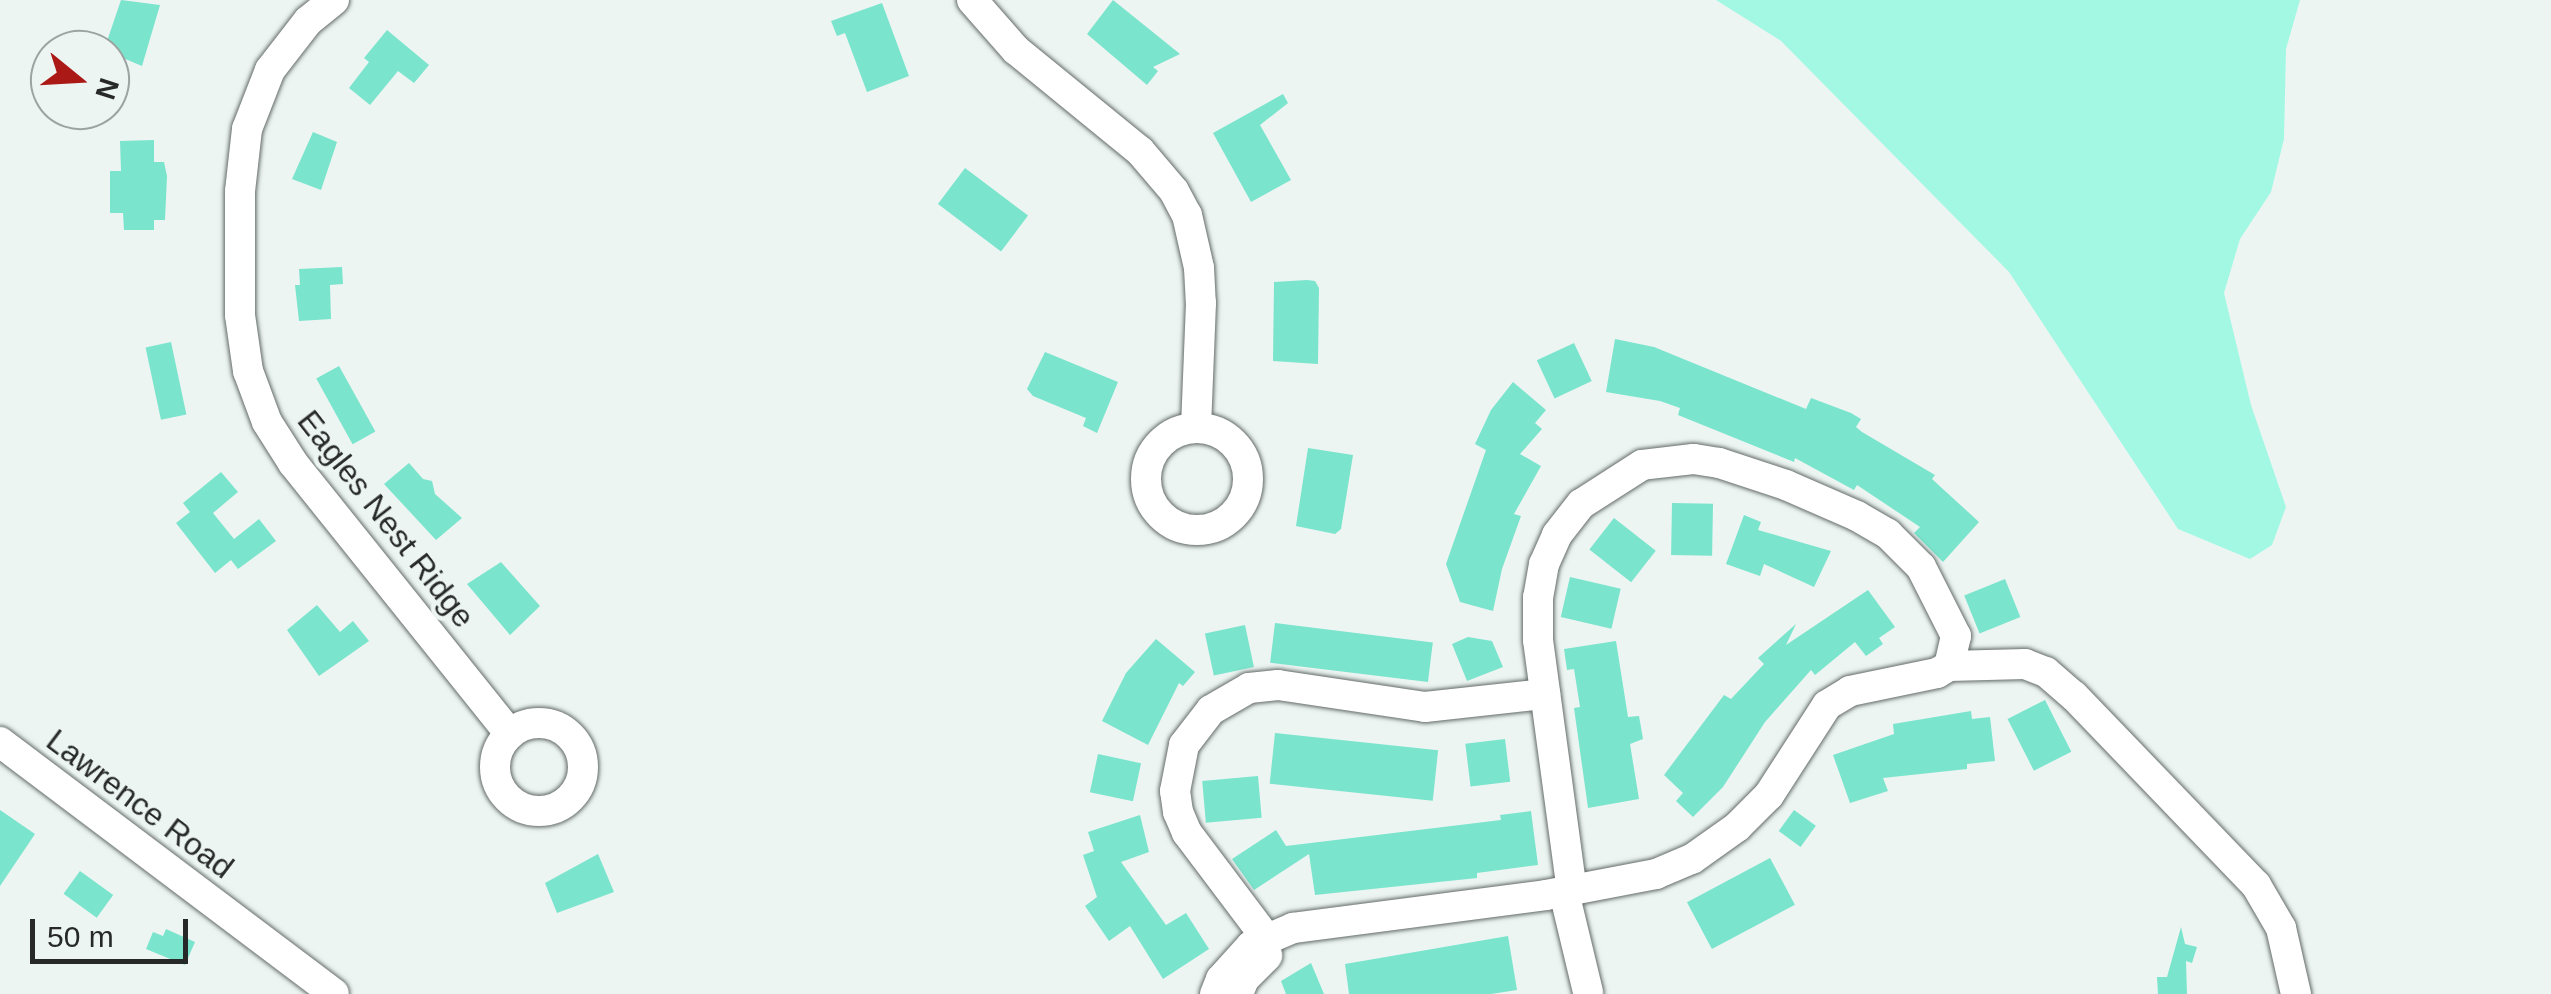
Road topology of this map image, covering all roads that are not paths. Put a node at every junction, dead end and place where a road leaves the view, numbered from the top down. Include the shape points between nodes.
1 (334, 0) edge
2 (972, 0) edge
3 (1196, 428) dead end
4 (1950, 666) junction
5 (1545, 694) junction
6 (510, 734) dead end
7 (0, 742) edge
8 (1568, 891) junction
9 (1280, 934) junction
10 (1588, 992) dead end
11 (334, 994) edge
12 (1215, 994) edge
13 (1238, 994) edge
14 (2296, 994) edge

1 - 6 street, Eagles Nest Ridge via 308,21 270,70 247,129 240,315 248,372 266,422 293,463
2 - 3 street via 1016,50 1140,151 1187,215 1199,268
4 - 5 street via 1956,636 1942,600 1921,566 1888,534 1786,485 1719,463 1668,460 1613,480 1557,535 1538,597
4 - 8 street via 1850,691 1826,705 1769,795 1692,858 1656,874
4 - 14 street via 2025,664 2074,696 2256,885 2281,928
5 - 8 street
5 - 9 street via 1425,707 1278,685 1248,688 1211,710 1184,746 1178,812 1188,833
7 - 11 street, Lawrence Road
8 - 9 street
8 - 10 street
9 - 12 street via 1251,946
9 - 13 street

